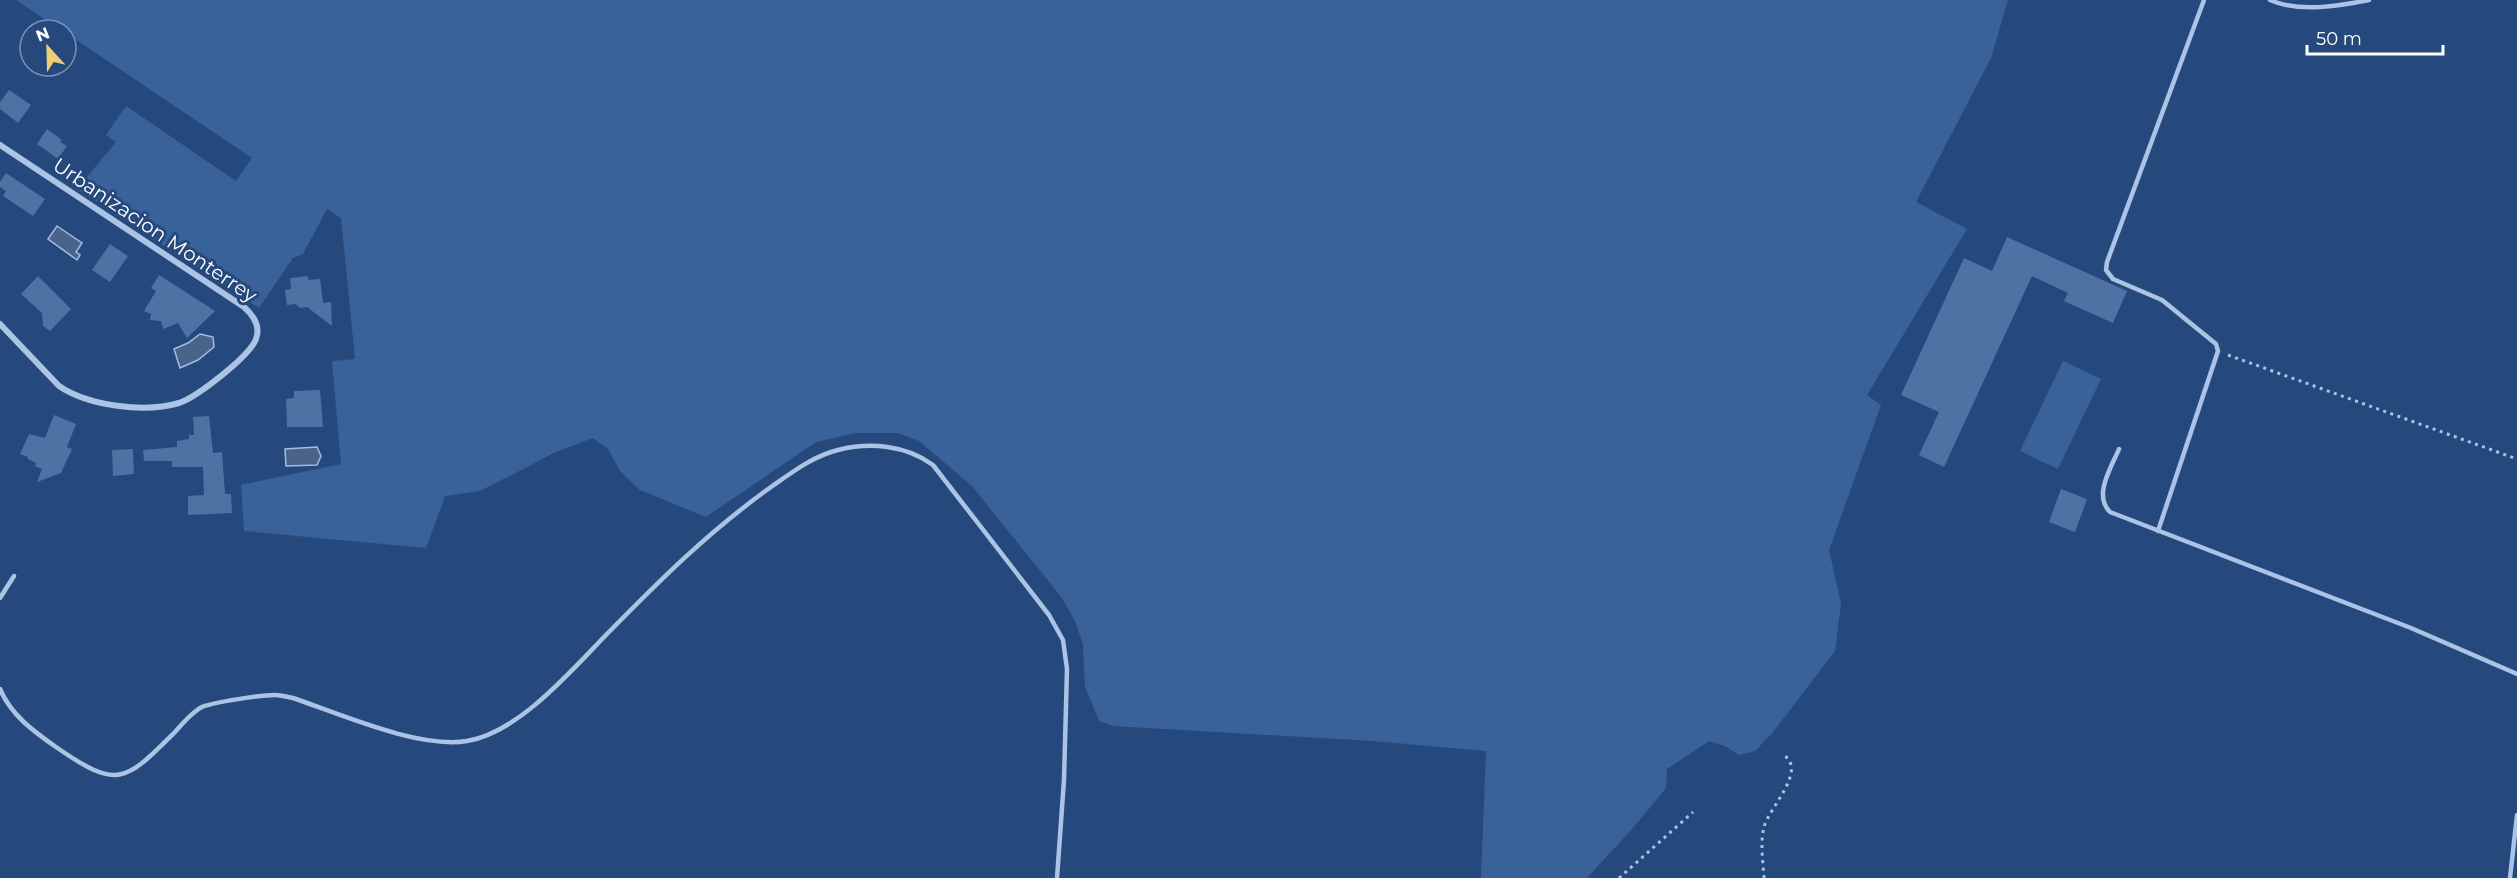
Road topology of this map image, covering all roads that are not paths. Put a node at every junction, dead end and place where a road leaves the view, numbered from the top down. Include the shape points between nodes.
1 (2204, 0) edge
2 (2270, 0) edge
3 (2369, 0) edge
4 (0, 145) edge
5 (0, 324) edge
6 (2119, 449) dead end
7 (2158, 531) junction
8 (14, 576) dead end
9 (0, 598) edge
10 (2517, 674) edge
11 (0, 688) edge
12 (2517, 815) edge
13 (1057, 878) edge
14 (2510, 878) edge

1 - 7 lane via 2106,270 2113,279 2162,300 2216,344 2218,351
2 - 3 lane via 2288,6
4 - 5 street, Urbanizacion Monterrey via 244,307 258,329 250,347 221,376 194,395 164,406 135,407 67,392
6 - 7 lane via 2104,485 2104,507
7 - 10 lane via 2411,628
8 - 9 lane
11 - 13 lane via 6,703 37,734 102,774 117,775 137,768 202,707 275,695 434,742 469,741 513,721 551,691 700,542 788,475 838,450 896,448 933,465 1049,615 1062,640 1067,688
12 - 14 lane

